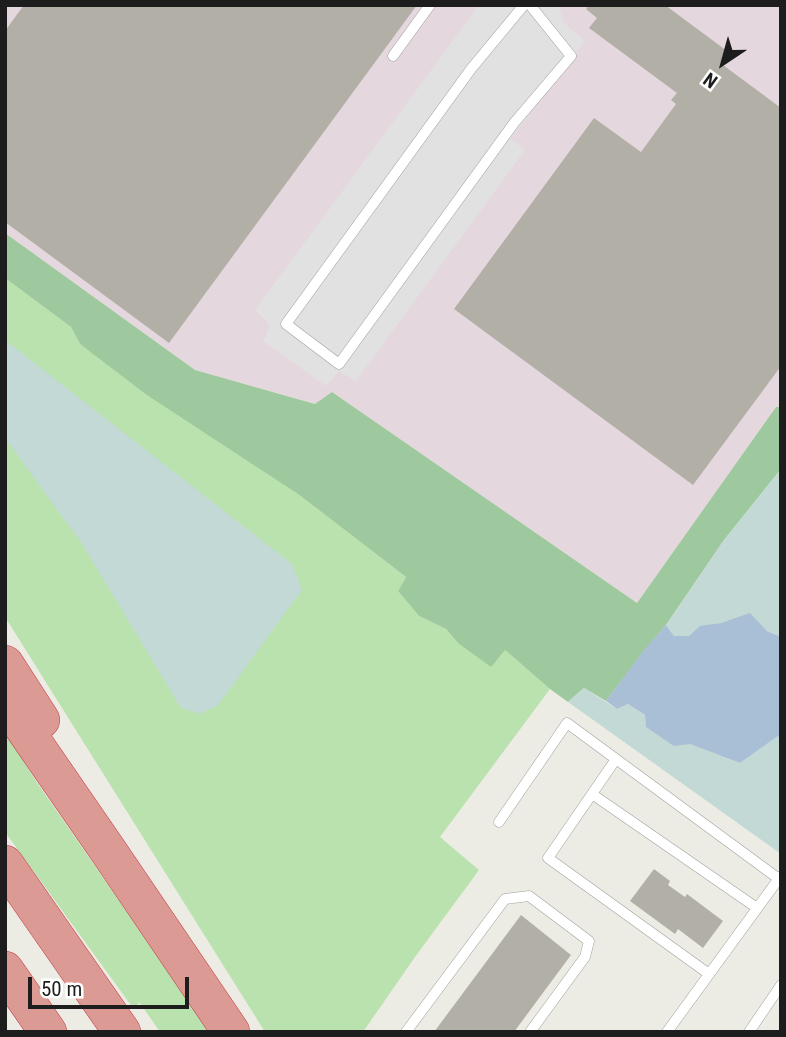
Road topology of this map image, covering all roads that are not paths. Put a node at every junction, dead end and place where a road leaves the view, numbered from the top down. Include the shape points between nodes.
1 (430, 5) edge
2 (524, 5) edge
3 (530, 5) edge
4 (393, 56) dead end
5 (5, 664) edge
6 (5, 701) edge
7 (616, 759) junction
8 (592, 794) junction
9 (499, 822) dead end
10 (110, 852) junction
11 (5, 864) edge
12 (780, 878) edge
13 (757, 908) junction
14 (709, 974) junction
15 (7, 976) edge
16 (781, 985) edge
17 (48, 1032) edge
18 (122, 1032) edge
19 (231, 1032) edge
20 (406, 1032) edge
21 (530, 1032) edge
22 (667, 1032) edge
23 (749, 1032) edge

1 - 4 lane
2 - 3 lane via 471,69 286,324 339,364 514,123 571,56
5 - 10 highway via 62,754
6 - 10 highway
7 - 8 lane
7 - 9 lane via 567,723
7 - 12 lane
8 - 13 lane
8 - 14 lane via 548,858
10 - 19 highway
11 - 18 highway
12 - 13 lane
13 - 14 lane
14 - 22 lane
15 - 17 highway
16 - 23 lane
20 - 21 lane via 505,899 529,896 589,942 584,957

